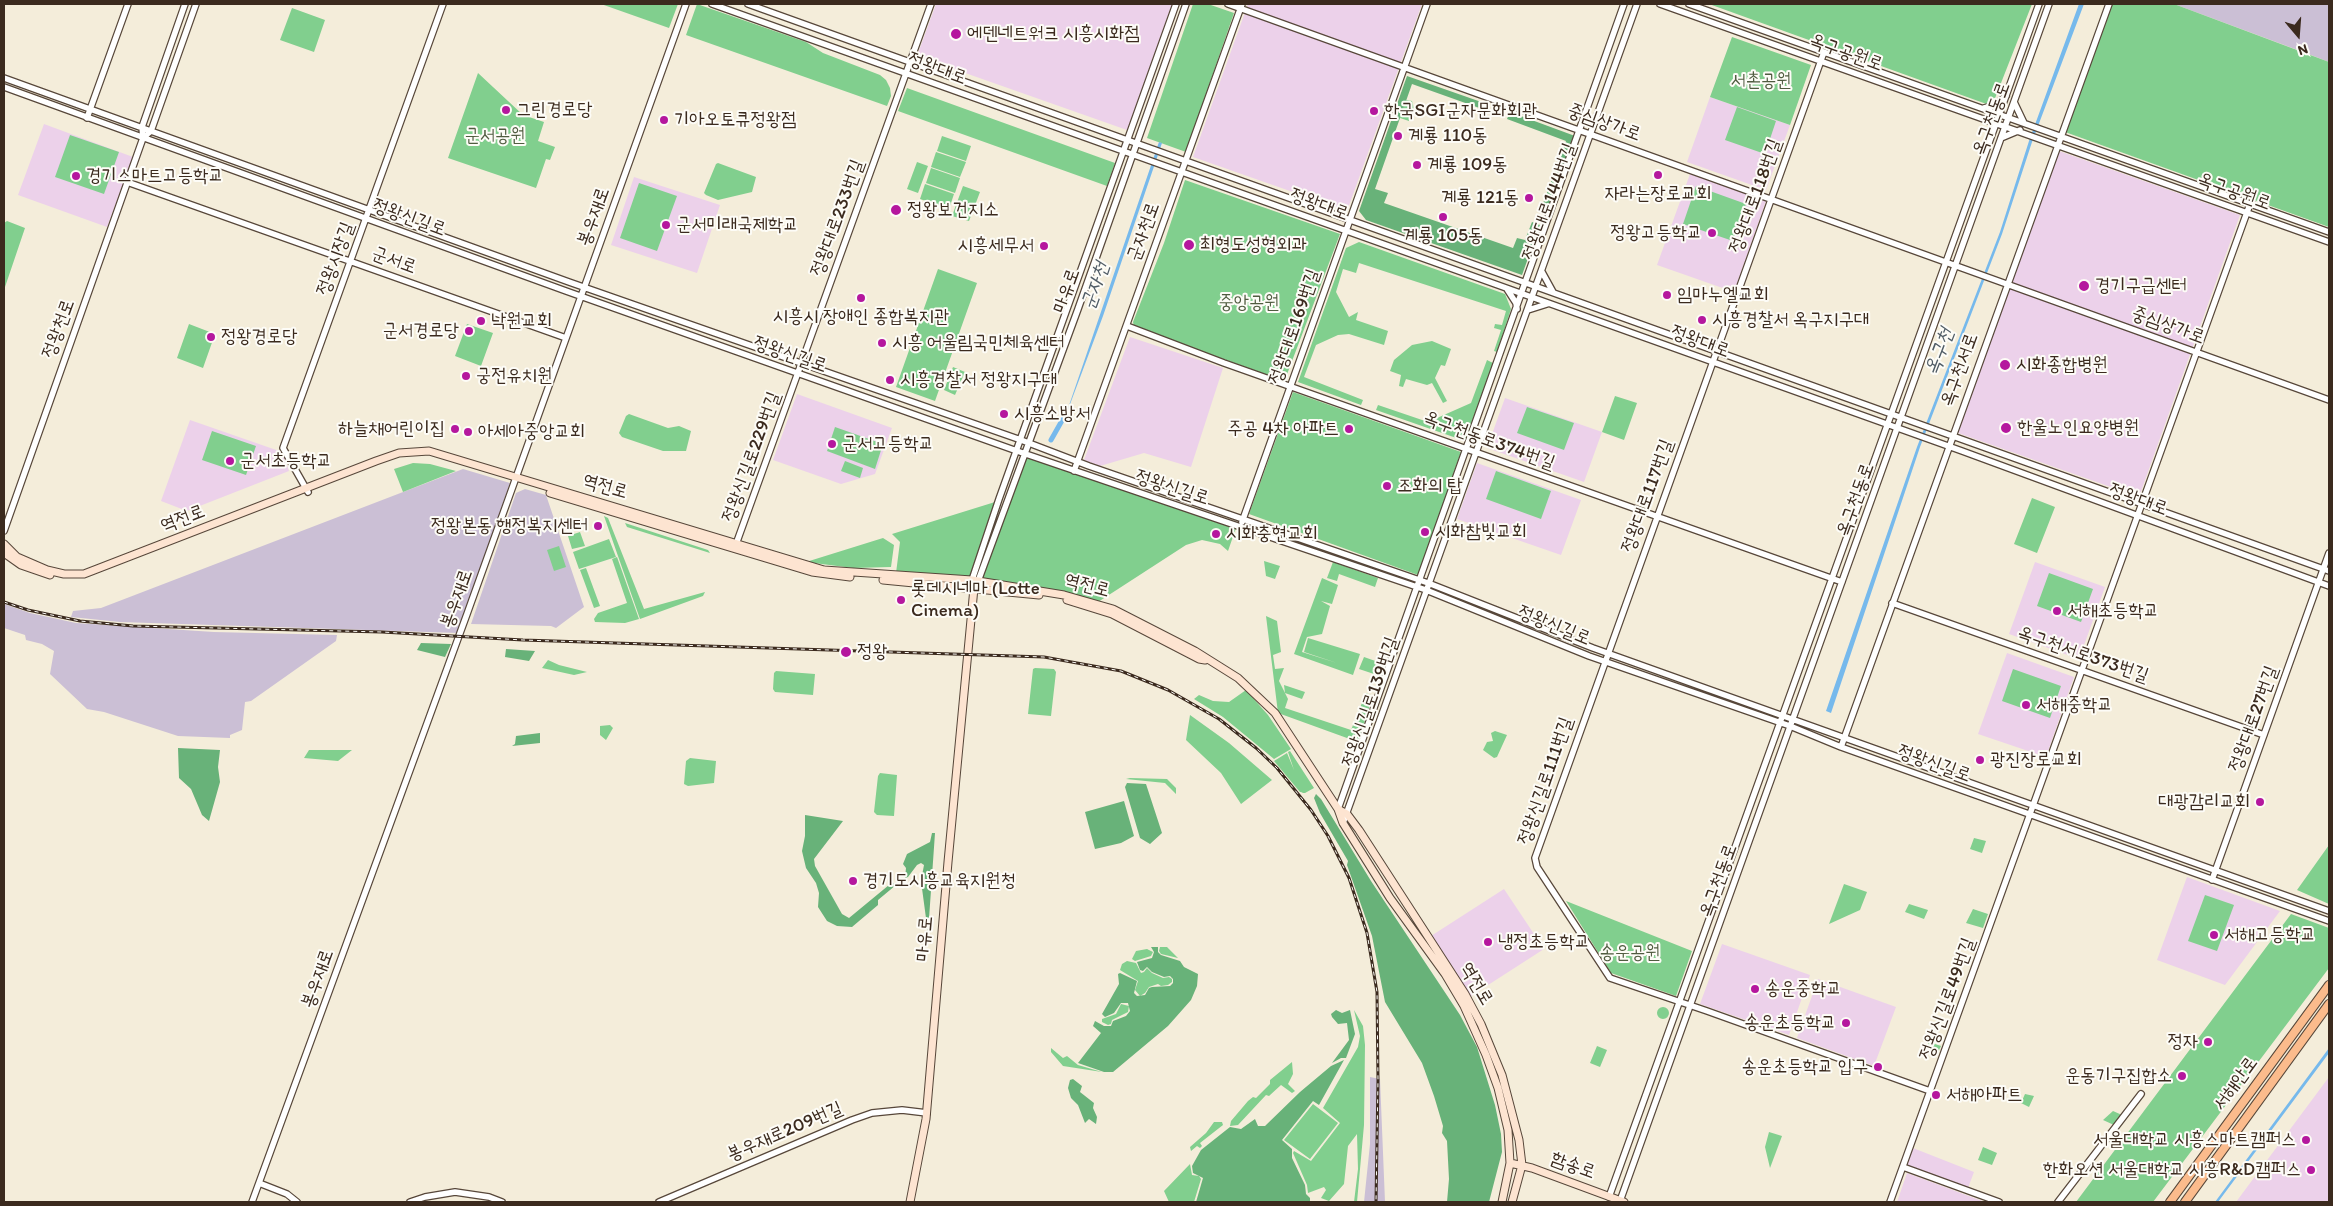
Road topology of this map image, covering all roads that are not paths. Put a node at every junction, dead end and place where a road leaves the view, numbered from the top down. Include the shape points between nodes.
1 (128, 4) edge
2 (186, 4) edge
3 (196, 4) edge
4 (443, 4) edge
5 (686, 4) edge
6 (712, 4) edge
7 (748, 4) edge
8 (931, 4) edge
9 (1176, 4) edge
10 (1186, 4) edge
11 (1228, 4) edge
12 (1426, 4) edge
13 (1624, 4) edge
14 (1637, 4) edge
15 (1660, 4) edge
16 (1689, 4) edge
17 (2039, 4) edge
18 (2049, 4) edge
19 (2108, 4) edge
20 (1242, 6) edge
21 (1824, 52) junction
22 (1821, 60) junction
23 (910, 62) junction
24 (1404, 67) junction
25 (906, 73) junction
26 (4, 78) edge
27 (4, 87) edge
28 (2007, 94) junction
29 (2014, 102) junction
30 (1982, 108) junction
31 (90, 109) junction
32 (2000, 114) junction
33 (2009, 117) junction
34 (87, 118) junction
35 (1984, 118) junction
36 (1997, 123) junction
37 (2024, 123) junction
38 (2006, 126) junction
39 (142, 128) junction
40 (1580, 130) junction
41 (151, 131) junction
42 (2021, 131) junction
43 (1591, 134) junction
44 (1992, 136) junction
45 (2060, 136) junction
46 (143, 138) junction
47 (2001, 138) junction
48 (1128, 140) junction
49 (1137, 143) junction
50 (2058, 144) junction
51 (1124, 151) junction
52 (1132, 154) junction
53 (1186, 161) junction
54 (1182, 172) junction
55 (127, 182) junction
56 (1771, 199) junction
57 (2250, 204) junction
58 (369, 210) junction
59 (2247, 212) junction
60 (366, 219) junction
61 (1349, 219) junction
62 (1345, 231) junction
63 (2329, 232) edge
64 (2329, 242) edge
65 (350, 261) junction
66 (1947, 262) junction
67 (1956, 265) junction
68 (1542, 271) junction
69 (1526, 282) junction
70 (2007, 284) junction
71 (1536, 286) junction
72 (584, 288) junction
73 (1507, 289) junction
74 (1553, 292) junction
75 (1522, 294) junction
76 (581, 297) junction
77 (1532, 298) junction
78 (1548, 304) junction
79 (1517, 309) junction
80 (1528, 310) junction
81 (1127, 326) junction
82 (566, 338) junction
83 (1716, 350) junction
84 (2197, 352) junction
85 (1712, 362) junction
86 (801, 364) junction
87 (798, 374) junction
88 (1290, 386) junction
89 (2329, 400) edge
90 (1892, 413) junction
91 (1901, 417) junction
92 (1888, 425) junction
93 (1897, 429) junction
94 (1953, 435) junction
95 (1021, 440) junction
96 (1029, 444) junction
97 (1949, 447) junction
98 (1466, 449) junction
99 (1017, 451) junction
100 (1476, 452) junction
101 (1026, 454) junction
102 (1078, 462) junction
103 (1074, 471) junction
104 (515, 480) junction
105 (307, 490) junction
106 (2142, 504) junction
107 (1657, 516) junction
108 (2138, 516) junction
109 (1243, 519) junction
110 (1240, 526) junction
111 (4, 531) edge
112 (4, 544) edge
113 (735, 547) junction
114 (4, 553) edge
115 (2329, 553) edge
116 (2326, 570) edge
117 (1832, 578) junction
118 (1420, 580) junction
119 (1842, 582) junction
120 (2319, 582) junction
121 (975, 583) junction
122 (1428, 583) junction
123 (2329, 586) edge
124 (1417, 587) junction
125 (1426, 590) junction
126 (1892, 603) junction
127 (1608, 653) junction
128 (1606, 662) junction
129 (2082, 670) junction
130 (1783, 715) junction
131 (1793, 719) junction
132 (1780, 723) junction
133 (1790, 726) junction
134 (2264, 735) junction
135 (1844, 737) junction
136 (1841, 747) junction
137 (2034, 806) junction
138 (1338, 808) junction
139 (1347, 814) junction
140 (2030, 815) junction
141 (1343, 823) junction
142 (2215, 871) junction
143 (2212, 880) junction
144 (2329, 911) edge
145 (2329, 921) edge
146 (2329, 985) edge
147 (1679, 1002) junction
148 (2329, 1004) edge
149 (1690, 1006) junction
150 (1930, 1091) junction
151 (2141, 1094) dead end
152 (926, 1113) junction
153 (1510, 1163) junction
154 (1522, 1165) junction
155 (1903, 1167) junction
156 (259, 1183) junction
157 (1609, 1196) junction
158 (1622, 1201) edge
159 (252, 1202) edge
160 (297, 1202) edge
161 (410, 1202) edge
162 (502, 1202) edge
163 (659, 1202) edge
164 (910, 1202) edge
165 (1502, 1202) edge
166 (1512, 1202) edge
167 (1890, 1202) edge
168 (1999, 1202) edge
169 (2058, 1202) edge
170 (2170, 1202) edge
171 (2184, 1202) edge

1 - 31 street
2 - 39 street, 정왕천로
3 - 41 street, 정왕천로
4 - 58 street, 정왕시장길
5 - 72 street, 봉우재로
6 - 25 street, 정왕대로
7 - 23 street, 정왕대로
8 - 23 street, 정왕대로233번길
9 - 48 street, 마유로
10 - 49 street, 마유로
11 - 20 street, 중심상가로
12 - 24 street, 정왕대로169번길
13 - 40 street, 정왕대로144번길
14 - 43 street, 정왕대로144번길
15 - 22 street, 옥구공원로
16 - 21 street, 옥구공원로
17 - 28 street, 옥구천동로
18 - 29 street, 옥구천동로
19 - 45 street, 옥구천서로
20 - 24 street, 중심상가로
20 - 53 street, 군자천로
21 - 22 street, 정왕대로118번길
21 - 30 street, 옥구공원로
22 - 35 street, 옥구공원로
22 - 56 street, 정왕대로118번길
23 - 25 street, 정왕대로233번길
23 - 48 street, 정왕대로
24 - 40 street, 중심상가로
24 - 61 street, 정왕대로169번길
25 - 51 street, 정왕대로
25 - 86 street, 정왕대로233번길
26 - 31 street, 정왕신길로
27 - 34 street, 정왕신길로
28 - 30 street via 1995,105
28 - 32 street, 옥구천동로
29 - 33 street, 옥구천동로
29 - 37 street
30 - 32 street, 옥구공원로
31 - 34 street
31 - 39 street, 정왕신길로
32 - 33 street, 옥구공원로
32 - 36 street, 옥구천동로
33 - 37 street, 옥구공원로
33 - 38 street, 옥구천동로
34 - 46 street, 정왕신길로
35 - 36 street, 옥구공원로
35 - 44 street
36 - 38 street, 옥구공원로
36 - 44 street, 옥구천동로
37 - 45 street, 옥구공원로
38 - 42 street, 옥구공원로
38 - 47 street, 옥구천동로
39 - 41 street, 정왕신길로
39 - 46 street, 정왕천로
40 - 43 street, 중심상가로
40 - 69 street, 정왕대로144번길
41 - 46 street, 정왕천로
41 - 58 street, 정왕신길로
42 - 47 street
42 - 50 street, 옥구공원로
43 - 56 street, 중심상가로
43 - 68 street, 정왕대로144번길
44 - 66 street, 옥구천동로
45 - 50 street, 옥구천서로
45 - 57 street, 옥구공원로
46 - 55 street, 정왕천로
46 - 60 street, 정왕신길로
47 - 67 street, 옥구천동로
48 - 49 street, 정왕대로
48 - 51 street, 마유로
49 - 52 street, 마유로
49 - 53 street, 정왕대로
50 - 59 street, 옥구공원로
50 - 70 street, 옥구천서로
51 - 52 street, 정왕대로
51 - 95 street, 마유로
52 - 54 street, 정왕대로
52 - 96 street, 마유로
53 - 54 street, 군자천로
53 - 61 street, 정왕대로
54 - 62 street, 정왕대로
54 - 81 street, 군자천로
55 - 65 street, 군서로
55 - 111 street, 정왕천로
56 - 66 street, 중심상가로
56 - 83 street, 정왕대로118번길
57 - 59 street, 정왕신길로49번길
57 - 63 street, 옥구공원로
58 - 60 street, 정왕시장길
58 - 72 street, 정왕신길로
59 - 64 street, 옥구공원로
59 - 84 street, 정왕신길로49번길
60 - 65 street, 정왕시장길
60 - 76 street, 정왕신길로
61 - 62 street, 정왕대로169번길
61 - 69 street, 정왕대로
62 - 73 street, 정왕대로
62 - 88 street, 정왕대로169번길
65 - 82 street, 군서로
65 - 105 street, 정왕시장길 via 283,448
66 - 67 street, 중심상가로
66 - 90 street, 옥구천동로
67 - 70 street, 중심상가로
67 - 91 street, 옥구천동로
68 - 71 street, 정왕대로144번길
68 - 74 street
69 - 71 street, 정왕대로
69 - 75 street, 정왕대로144번길
70 - 84 street, 중심상가로
70 - 94 street, 옥구천서로
71 - 74 street, 정왕대로
71 - 77 street, 정왕대로144번길
72 - 76 street, 봉우재로
72 - 86 street, 정왕신길로
73 - 75 street, 정왕대로
73 - 79 street
74 - 83 street, 정왕대로
75 - 77 street, 정왕대로
75 - 79 street, 정왕대로144번길
76 - 82 street, 봉우재로
76 - 87 street, 정왕신길로
77 - 78 street, 정왕대로
77 - 80 street, 정왕대로144번길
78 - 80 street
78 - 85 street, 정왕대로
79 - 98 street, 정왕대로144번길
80 - 100 street, 정왕대로144번길
81 - 88 street, 옥구천동로374번길
81 - 102 street, 군자천로
82 - 104 street, 봉우재로
83 - 85 street, 정왕대로117번길
83 - 90 street, 정왕대로
84 - 89 street, 중심상가로
84 - 106 street, 정왕신길로49번길
85 - 92 street, 정왕대로
85 - 107 street, 정왕대로117번길
86 - 87 street, 정왕대로233번길
86 - 95 street, 정왕신길로
87 - 99 street, 정왕신길로
87 - 113 street, 정왕신길로229번길
88 - 98 street, 옥구천동로374번길
88 - 109 street, 정왕대로169번길
90 - 91 street, 정왕대로
90 - 92 street, 옥구천동로
91 - 93 street, 옥구천동로
91 - 94 street, 정왕대로
92 - 93 street, 정왕대로
92 - 117 street, 옥구천동로
93 - 97 street, 정왕대로
93 - 119 street, 옥구천동로
94 - 97 street, 옥구천서로
94 - 106 street, 정왕대로
95 - 96 street, 정왕신길로
95 - 99 street, 마유로
96 - 101 street, 마유로
96 - 102 street, 정왕신길로
97 - 108 street, 정왕대로
97 - 126 street, 옥구천서로
98 - 100 street, 옥구천동로374번길
98 - 118 street, 정왕신길로139번길
99 - 101 street, 정왕신길로
99 - 121 street, 마유로 via 999,498
100 - 107 street, 옥구천동로374번길
100 - 122 street, 정왕신길로139번길
101 - 103 street, 정왕신길로
101 - 121 street, 마유로
102 - 103 street, 군자천로
102 - 109 street, 정왕신길로
103 - 110 street, 정왕신길로
104 - 105 main road, 역전로 via 438,457 414,454
104 - 113 main road, 역전로
104 - 156 street, 봉우재로
105 - 112 main road, 역전로 via 84,574 47,570 18,557
105 - 114 main road, 역전로 via 88,576 41,573
106 - 108 street, 정왕신길로49번길
106 - 116 street, 정왕대로
107 - 117 street, 옥구천동로374번길
107 - 127 street, 정왕대로117번길
108 - 120 street, 정왕대로
108 - 129 street, 정왕신길로49번길
109 - 110 street, 정왕대로169번길
109 - 118 street, 정왕신길로
110 - 124 street, 정왕신길로
113 - 121 main road, 역전로 via 823,574
115 - 116 street, 정왕대로27번길
116 - 120 street, 정왕대로27번길
117 - 119 street, 옥구천동로374번길
117 - 130 street, 옥구천동로
118 - 122 street, 정왕신길로
118 - 124 street, 정왕신길로139번길
119 - 131 street, 옥구천동로
120 - 123 street, 정왕대로
120 - 134 street, 정왕대로27번길
121 - 138 main road, 역전로 via 1046,595 1112,614 1238,678 1275,713
121 - 152 main road, 마유로
122 - 125 street, 정왕신길로139번길
122 - 127 street, 정왕신길로
124 - 125 street, 정왕신길로
124 - 138 street, 정왕신길로139번길
125 - 128 street, 정왕신길로
125 - 139 street, 정왕신길로139번길
126 - 129 street, 옥구천서로373번길
126 - 135 street, 옥구천서로
127 - 128 street, 정왕신길로111번길
127 - 130 street, 정왕신길로
128 - 132 street, 정왕신길로
128 - 147 street, 정왕신길로111번길 via 1535,858 1537,867 1610,978
129 - 134 street, 옥구천서로373번길
129 - 137 street, 정왕신길로49번길
130 - 131 street, 정왕신길로
130 - 132 street, 옥구천동로
131 - 133 street, 옥구천동로
131 - 135 street, 정왕신길로
132 - 133 street, 정왕신길로
132 - 147 street, 옥구천동로
133 - 136 street, 정왕신길로
133 - 149 street, 옥구천동로
134 - 142 street, 정왕대로27번길
135 - 136 street, 옥구천서로
135 - 137 street, 정왕신길로
136 - 140 street, 정왕신길로
137 - 140 street, 정왕신길로49번길
137 - 142 street, 정왕신길로
138 - 139 main road, 역전로
138 - 141 main road, 역전로
139 - 141 street, 정왕신길로139번길
139 - 154 main road, 역전로 via 1465,994 1481,1024 1502,1075 1515,1121
140 - 143 street, 정왕신길로
140 - 150 street, 정왕신길로49번길
141 - 153 main road, 역전로 via 1464,1006 1498,1088 1508,1130
142 - 143 street, 정왕대로27번길
142 - 144 street, 정왕신길로
143 - 145 street, 정왕신길로
146 - 170 main road, 서해안로
147 - 149 street
147 - 157 street, 옥구천동로
148 - 171 main road, 서해안로
149 - 150 street
149 - 158 street, 옥구천동로
150 - 155 street, 정왕신길로49번길
151 - 169 street
152 - 163 street, 봉우재로209번길 via 872,1113
152 - 164 main road, 마유로
153 - 154 main road, 함송로
153 - 165 main road, 역전로
154 - 157 main road, 함송로
154 - 166 main road, 역전로
155 - 167 street, 정왕신길로49번길
155 - 168 street
156 - 159 street, 봉우재로
156 - 160 street via 287,1194
157 - 158 main road, 함송로
161 - 162 street via 455,1192

